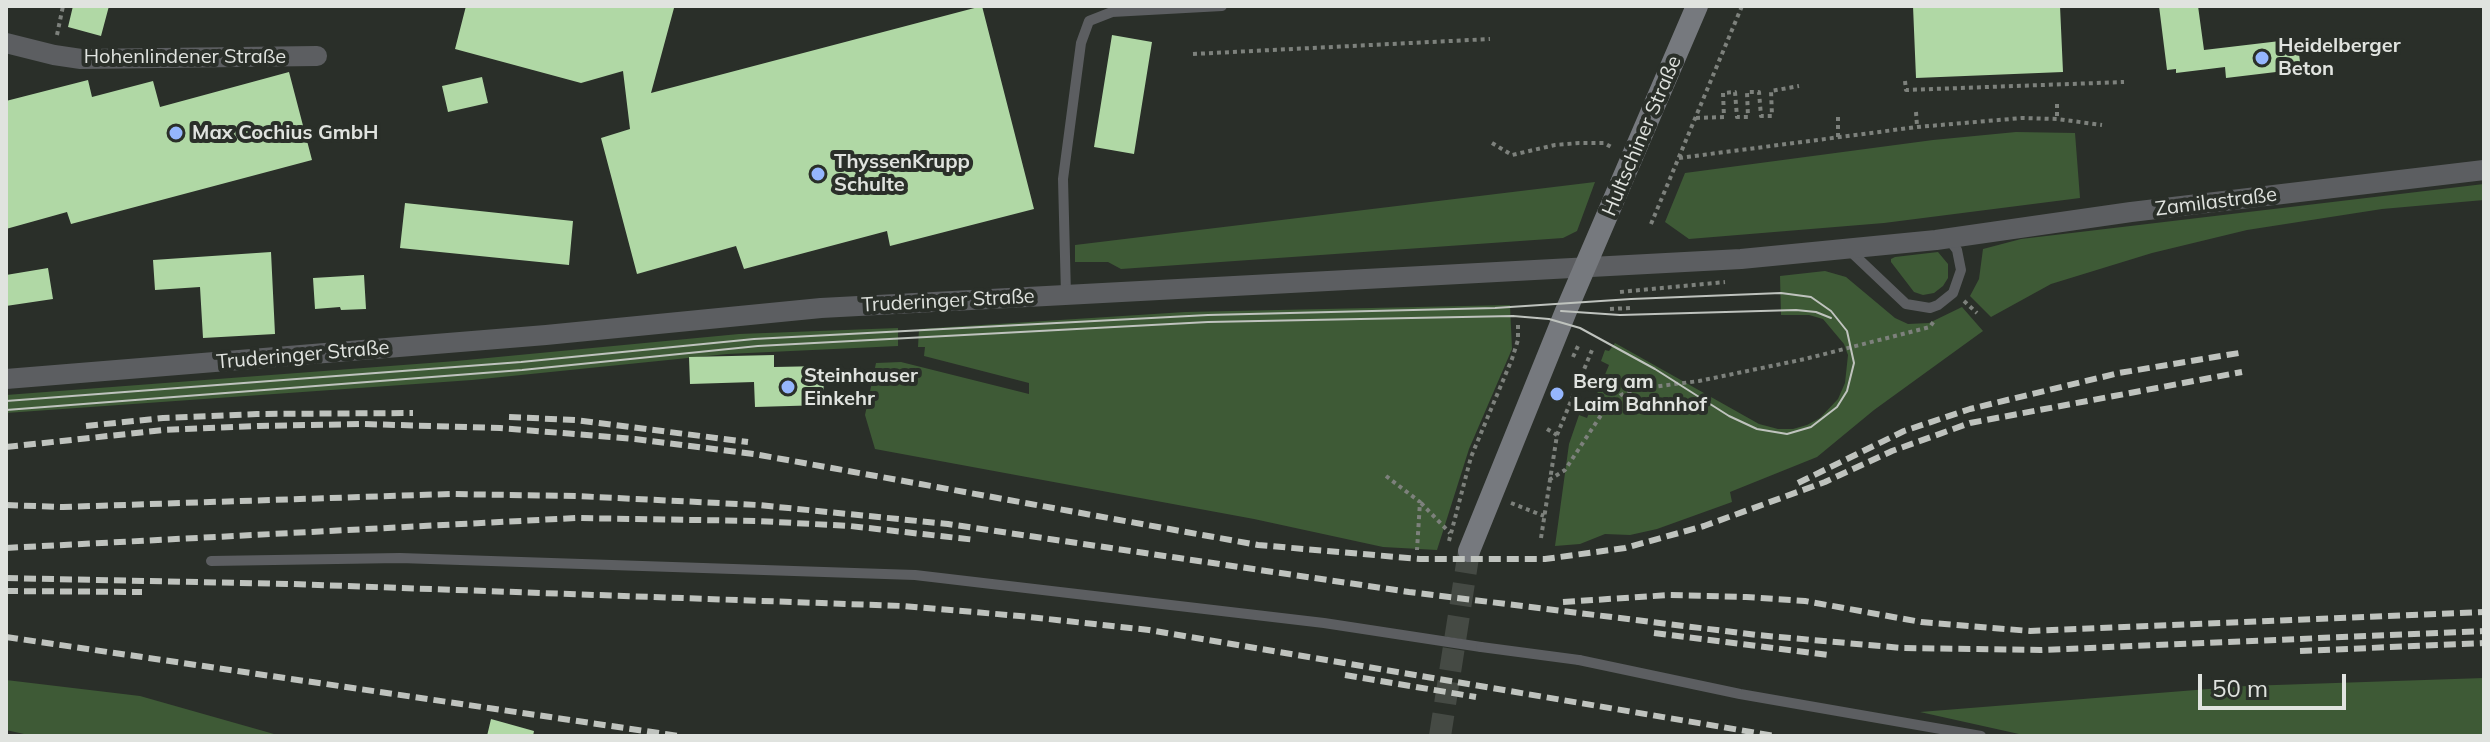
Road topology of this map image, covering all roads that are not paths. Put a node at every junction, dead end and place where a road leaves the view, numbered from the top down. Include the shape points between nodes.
1 (1222, 6) edge
2 (1697, 6) edge
3 (6, 43) edge
4 (317, 56) dead end
5 (2484, 170) edge
6 (1948, 238) junction
7 (1847, 248) junction
8 (1586, 267) junction
9 (1066, 295) junction
10 (6, 379) edge
11 (1458, 547) tunnel mouth
12 (211, 561) dead end
13 (1981, 736) edge

1 - 9 lane via 1112,12 1089,21 1081,43 1063,179
2 - 8 main road, Hultschiner Straße
3 - 4 street, Hohenlindener Straße via 81,59
5 - 6 street, Zamilastraße
6 - 7 street, Zamilastraße
6 - 7 lane via 1961,270 1953,293 1930,308 1906,304
7 - 8 street, Zamilastraße
8 - 9 street, Truderinger Straße
8 - 11 main road
9 - 10 street, Truderinger Straße via 821,308
12 - 13 lane, bridge via 400,558 915,575 1309,621 1579,660

